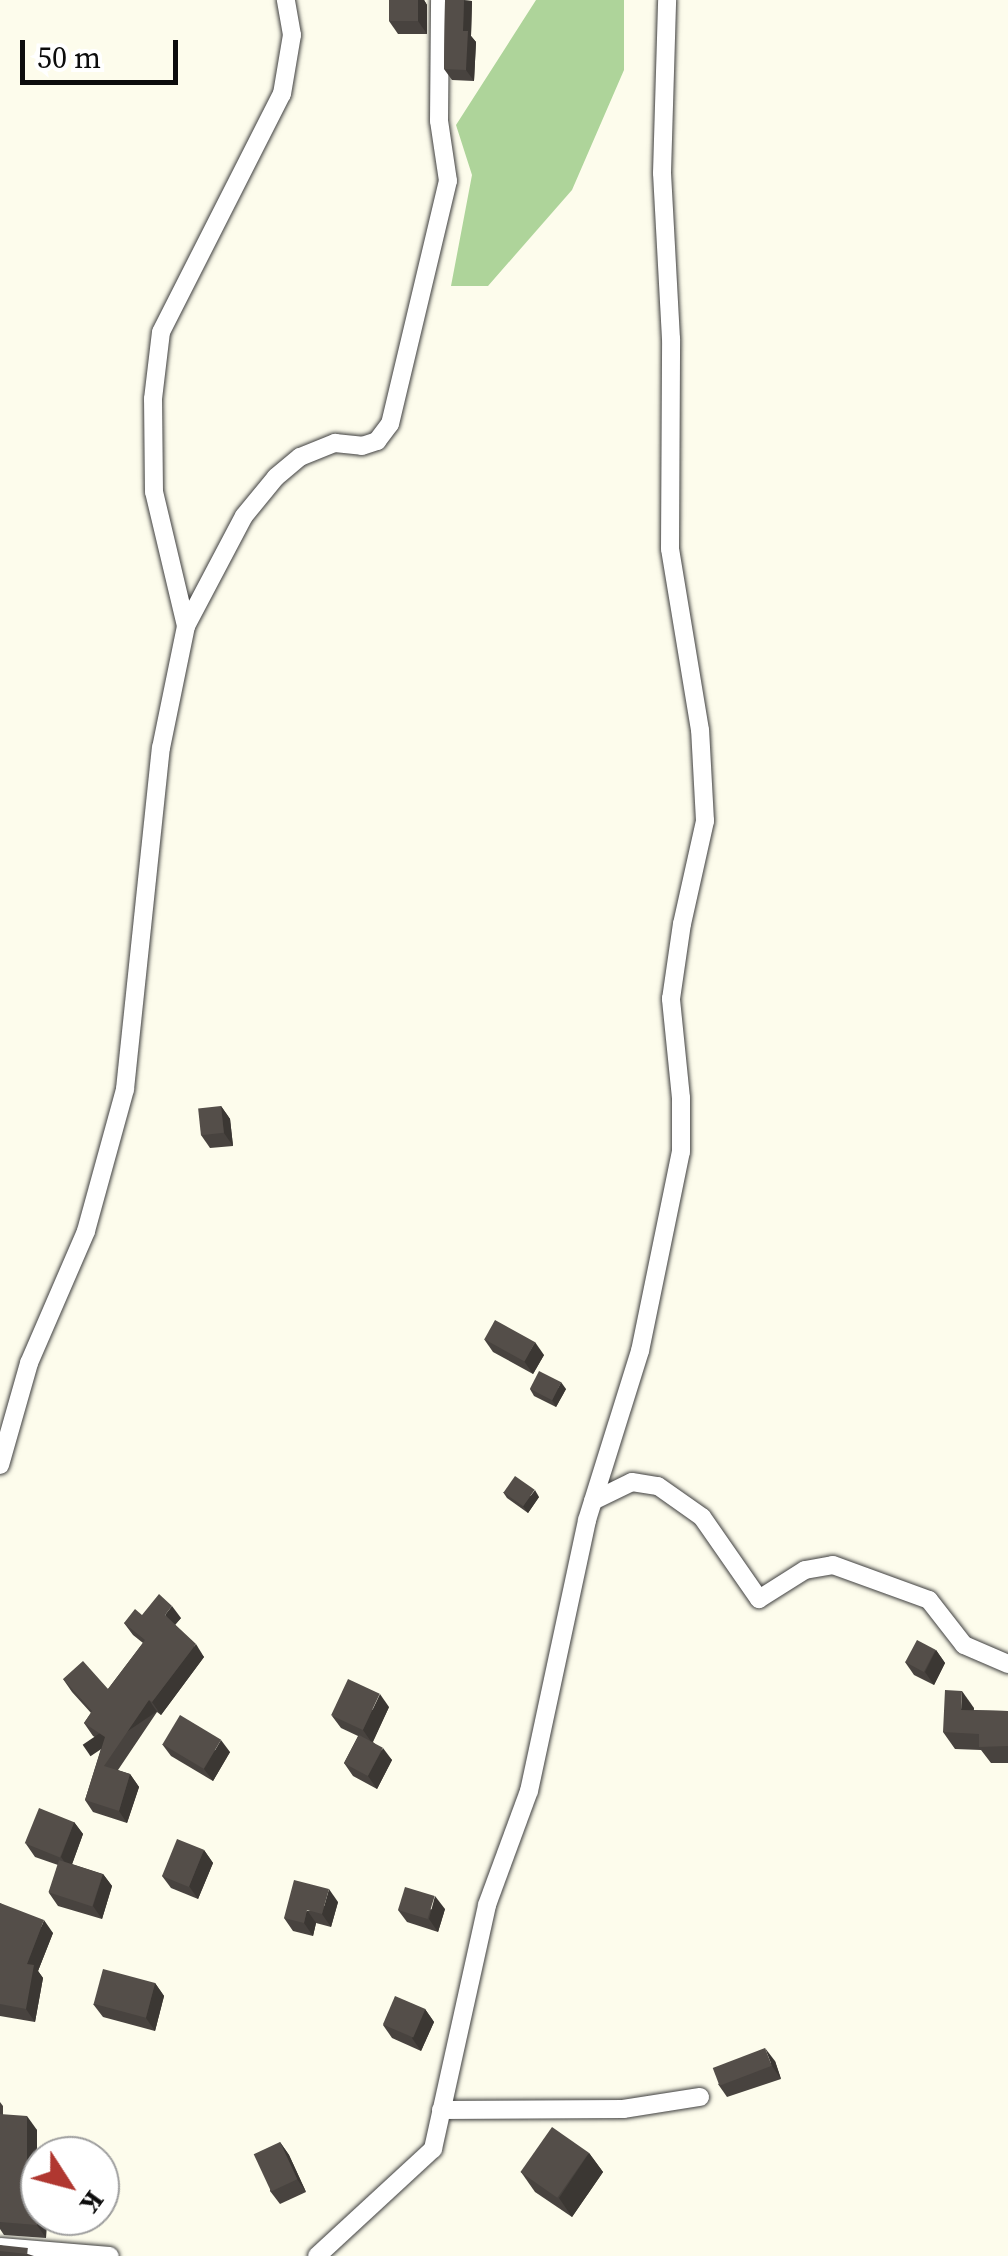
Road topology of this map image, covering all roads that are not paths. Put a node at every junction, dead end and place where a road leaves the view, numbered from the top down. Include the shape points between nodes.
1 (286, 0) edge
2 (440, 0) edge
3 (668, 0) edge
4 (186, 626) junction
5 (0, 1466) edge
6 (593, 1501) junction
7 (1008, 1664) edge
8 (700, 2097) dead end
9 (441, 2110) junction
10 (0, 2248) edge
11 (110, 2256) edge
12 (318, 2256) edge

1 - 4 street via 292,36 282,94 161,332 152,399 154,492
2 - 4 street via 439,121 448,181 390,424 377,441 335,443 300,457 276,478 244,516
3 - 6 street via 662,173 671,339 670,548 700,730 705,822 671,999 681,1152 640,1352
4 - 5 street via 161,748 125,1089 86,1232 29,1363
6 - 7 street via 632,1482 658,1486 702,1517 760,1599 806,1570 833,1566 929,1600 964,1645
6 - 9 street via 545,1731 486,1905
8 - 9 street via 623,2109
9 - 12 street via 434,2150
10 - 11 street

